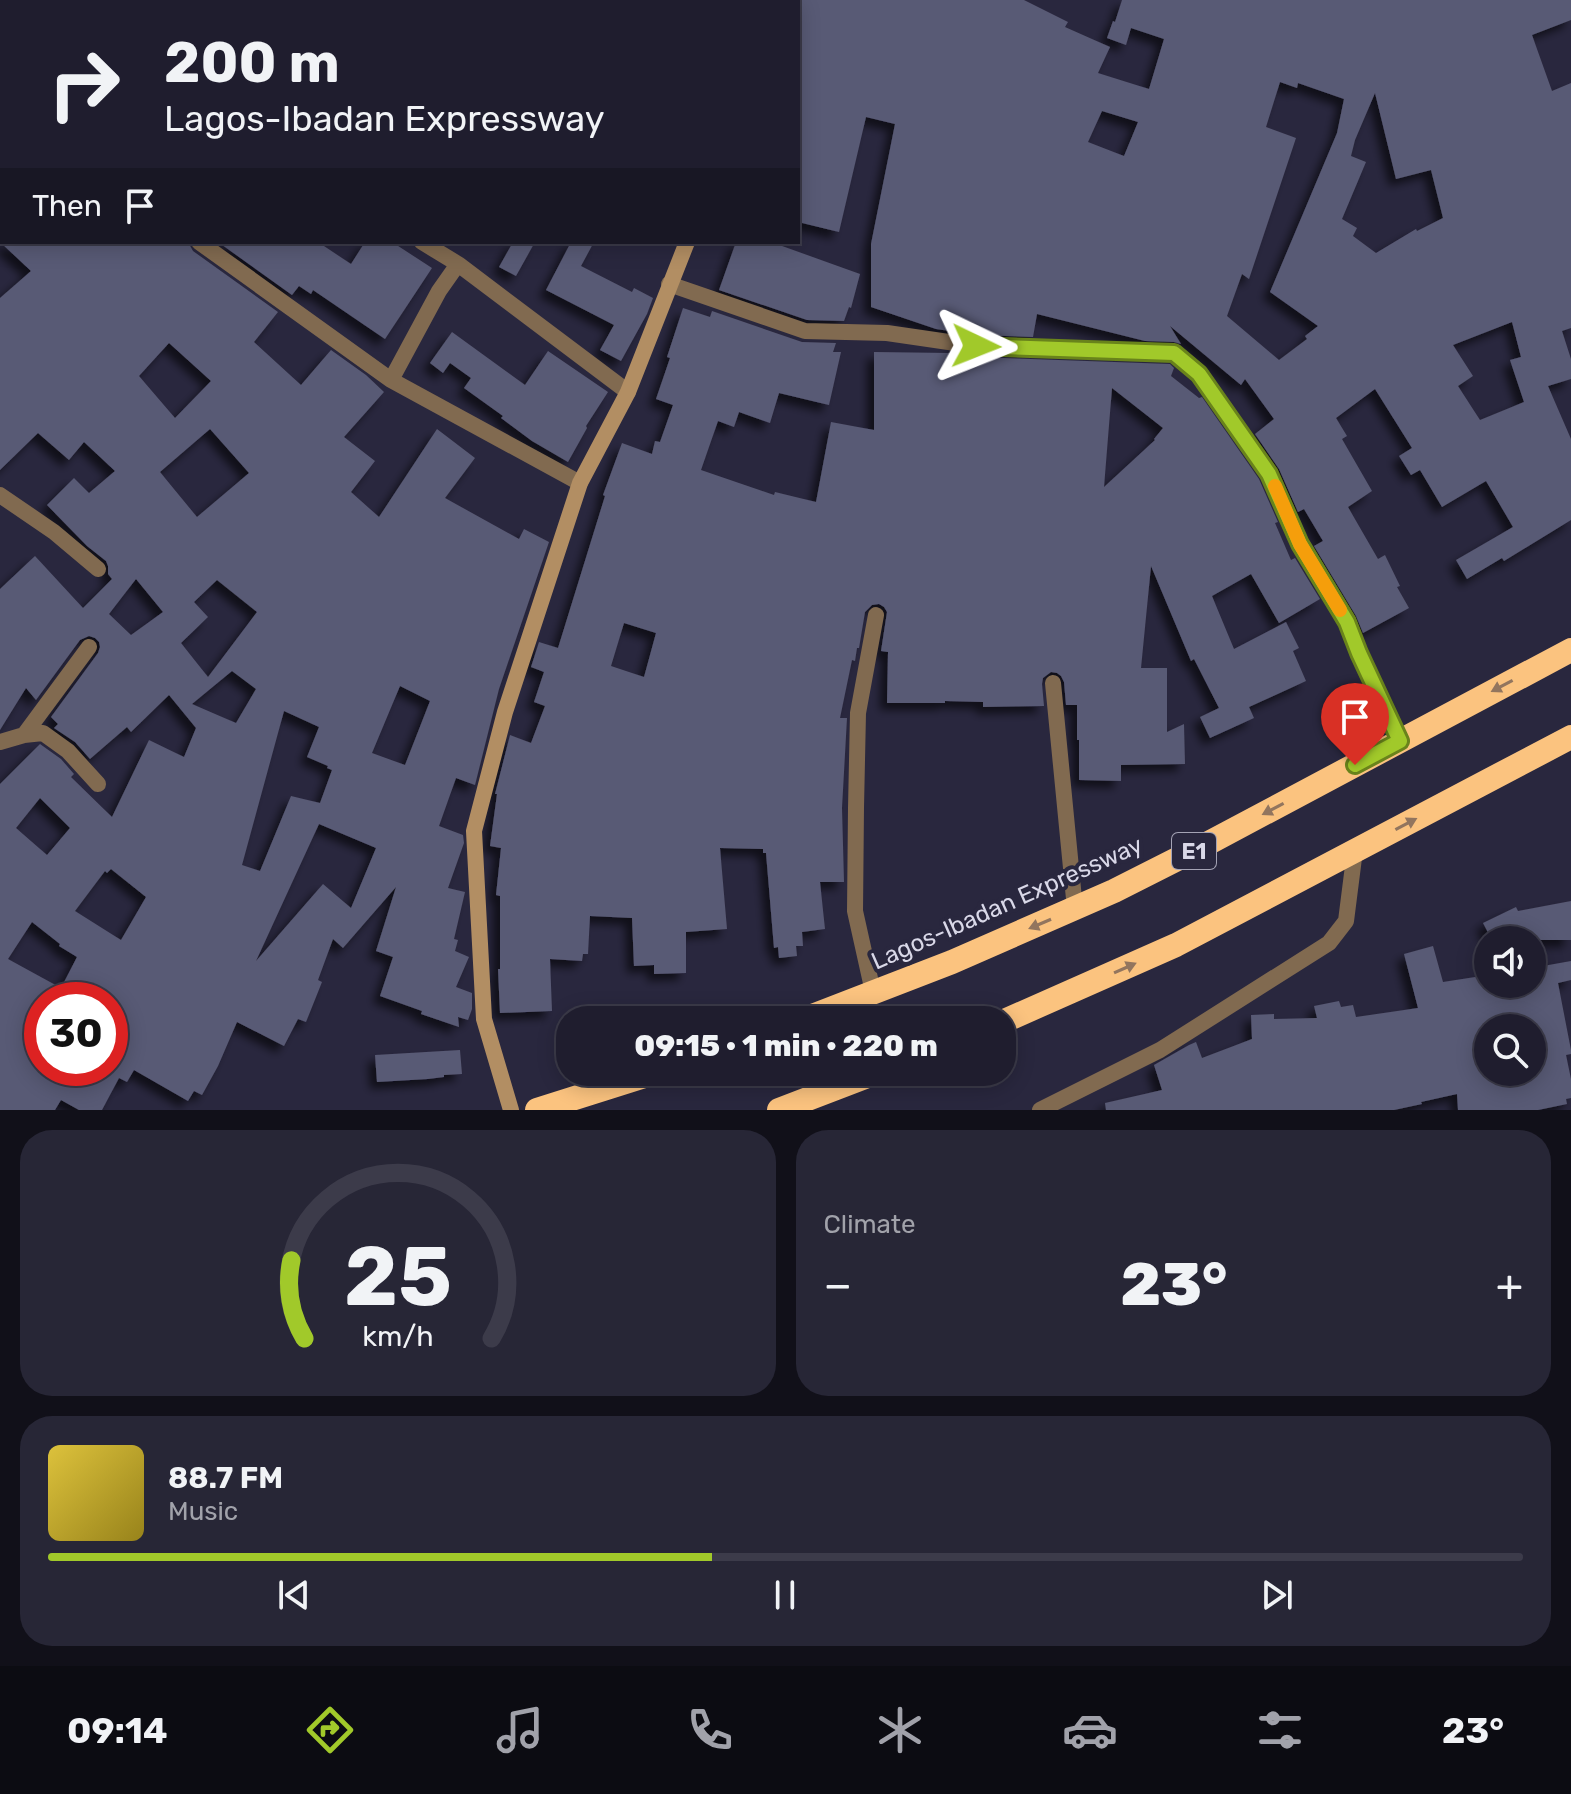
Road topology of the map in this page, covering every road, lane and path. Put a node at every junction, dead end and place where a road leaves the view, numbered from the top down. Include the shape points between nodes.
1 (202, 244) edge
2 (426, 244) edge
3 (686, 244) edge
4 (458, 264) junction
5 (669, 284) junction
6 (391, 380) junction
7 (628, 392) junction
8 (580, 483) junction
9 (0, 495) edge
10 (98, 569) dead end
11 (876, 615) dead end
12 (89, 647) dead end
13 (1571, 650) edge
14 (1053, 683) dead end
15 (24, 735) junction
16 (1571, 737) edge
17 (1400, 741) junction
18 (0, 742) edge
19 (98, 784) dead end
20 (1355, 850) junction
21 (1075, 909) junction
22 (873, 992) junction
23 (838, 1006) edge
24 (1016, 1016) edge
25 (613, 1086) edge
26 (842, 1086) edge
27 (511, 1110) edge
28 (537, 1110) edge
29 (779, 1110) edge
30 (1040, 1110) edge

1 - 6 street
2 - 4 street
3 - 5 street
4 - 6 street
4 - 7 street
5 - 7 street
5 - 17 street via 805,331 887,333 976,346 1174,353 1199,374 1269,474 1300,544 1347,622
6 - 8 street
7 - 8 street
8 - 27 street via 505,712 474,831 484,1019
9 - 10 street
11 - 22 street via 858,713 855,911
12 - 15 street
13 -> 17 highway, Lagos-Ibadan Expressway / E1
14 - 21 street
15 - 18 street
15 - 19 street via 43,733
20 -> 16 highway
17 -> 21 highway, Lagos-Ibadan Expressway / E1
24 -> 20 highway via 1176,945
20 - 30 street via 1346,921 1329,943 1160,1050
21 -> 22 highway, Lagos-Ibadan Expressway / E1
22 - 23 highway, Lagos-Ibadan Expressway / E1
25 - 28 highway
26 - 29 highway

